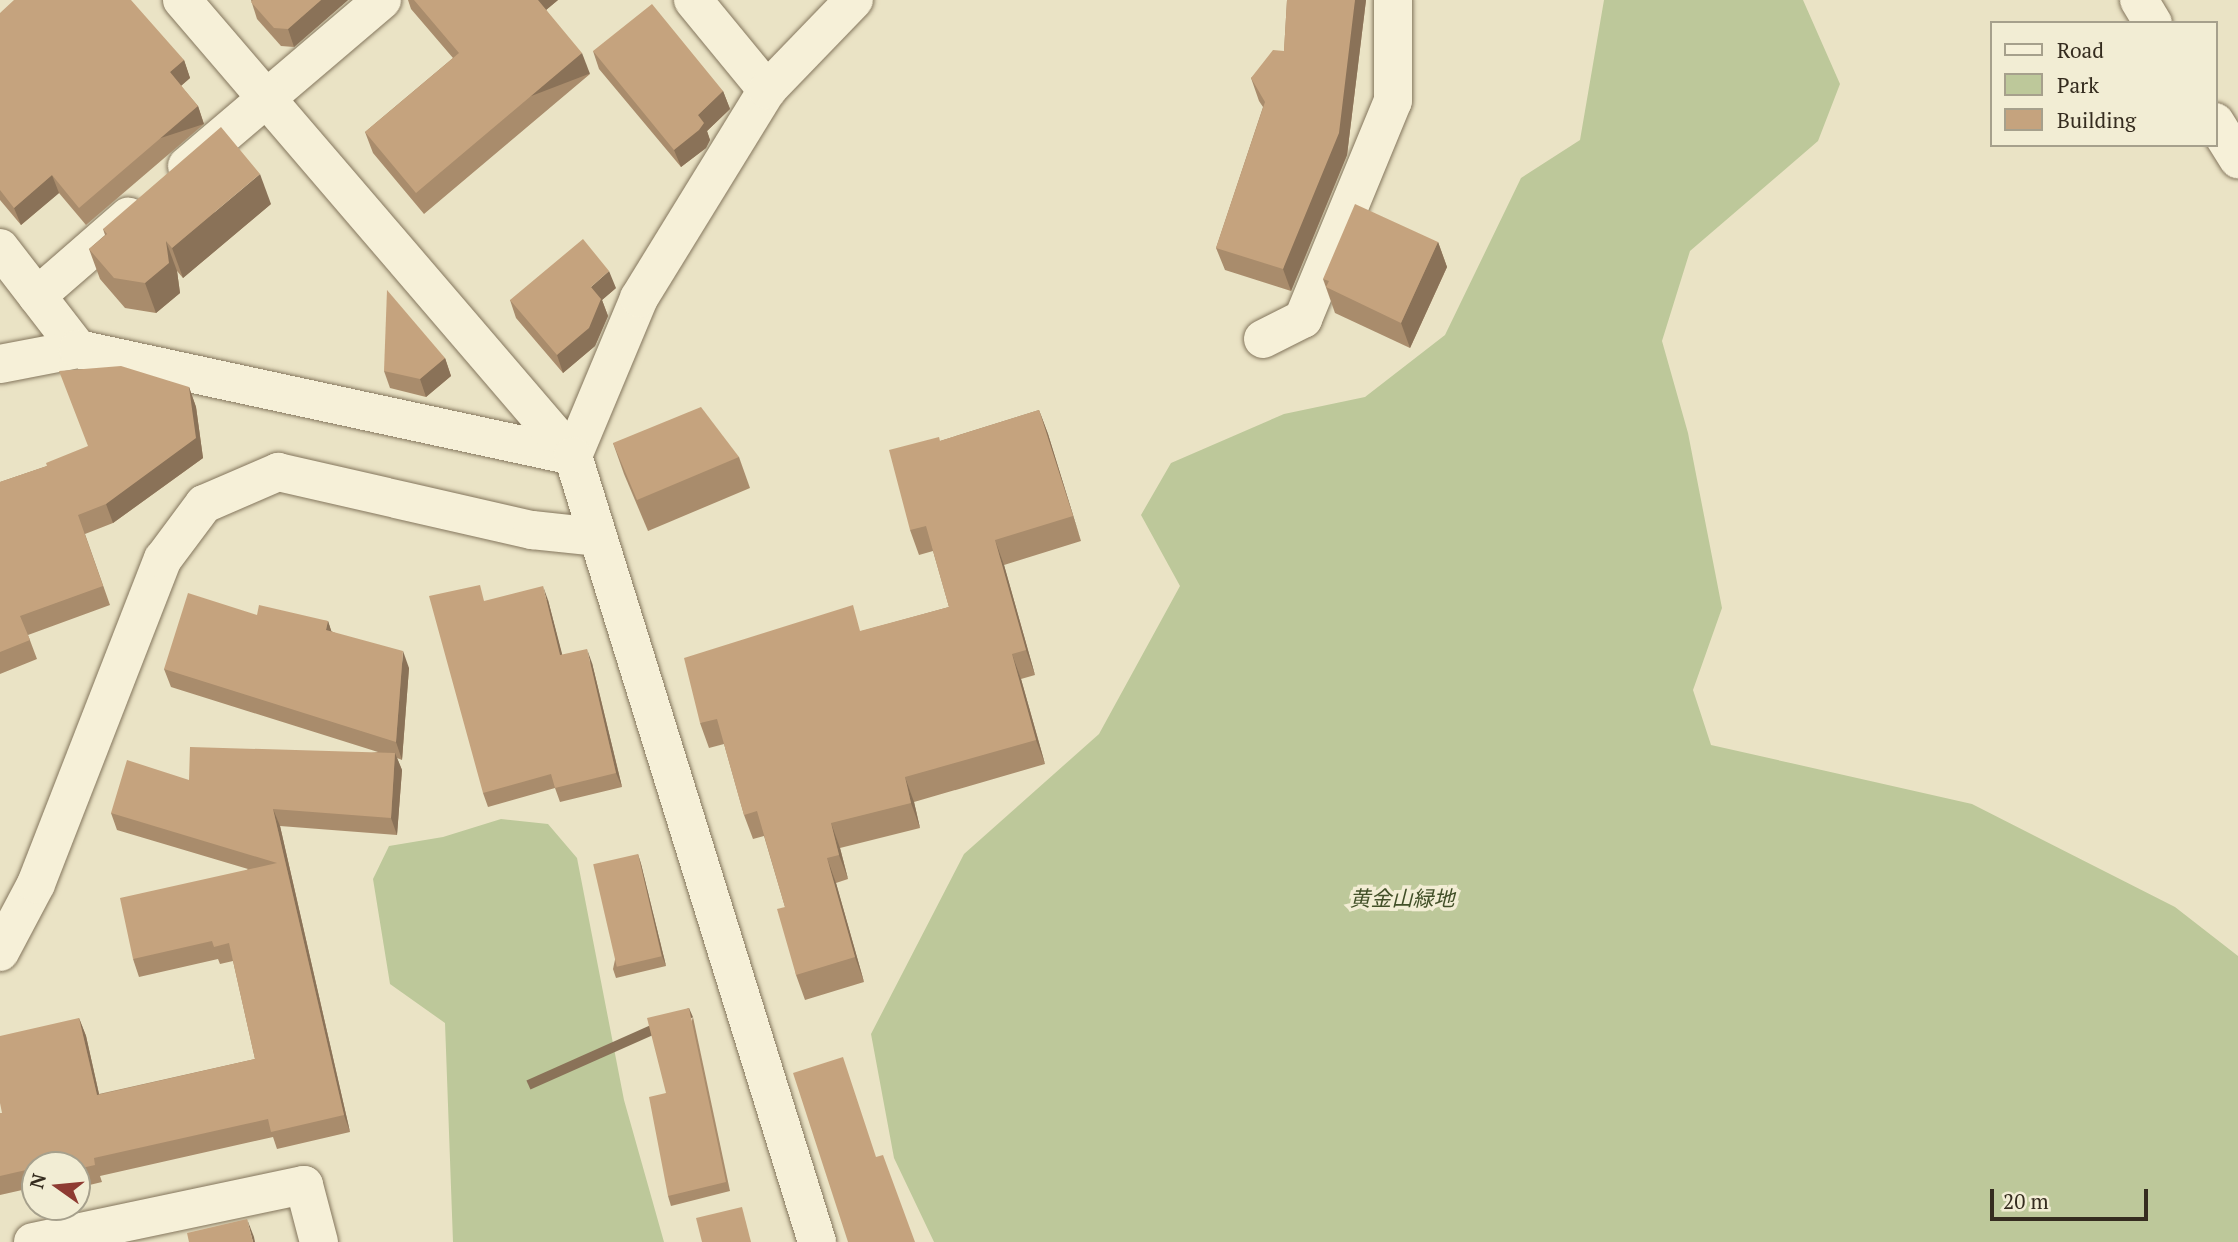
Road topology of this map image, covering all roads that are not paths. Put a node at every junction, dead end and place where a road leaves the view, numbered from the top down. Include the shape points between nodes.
1 (182, 0) edge
2 (382, 0) edge
3 (693, 0) edge
4 (854, 0) edge
5 (1393, 0) edge
6 (2139, 0) edge
7 (2152, 21) edge
8 (767, 90) junction
9 (266, 98) junction
10 (2217, 125) edge
11 (2238, 159) edge
12 (0, 248) edge
13 (37, 296) junction
14 (1263, 339) dead end
15 (78, 349) junction
16 (0, 364) edge
17 (573, 456) junction
18 (597, 537) junction
19 (0, 951) edge
20 (33, 1242) edge
21 (319, 1242) edge
22 (817, 1242) edge

1 - 9 street
2 - 9 street
3 - 8 street
4 - 8 street
5 - 14 street via 1392,101 1303,319
6 - 7 street
8 - 17 street via 639,298
9 - 13 street
9 - 17 street
10 - 11 street
12 - 13 street
13 - 15 street
15 - 16 street
15 - 17 street
17 - 18 street
18 - 19 street via 532,530 278,472 204,503 163,559 36,884
18 - 22 street
20 - 21 street via 304,1185

